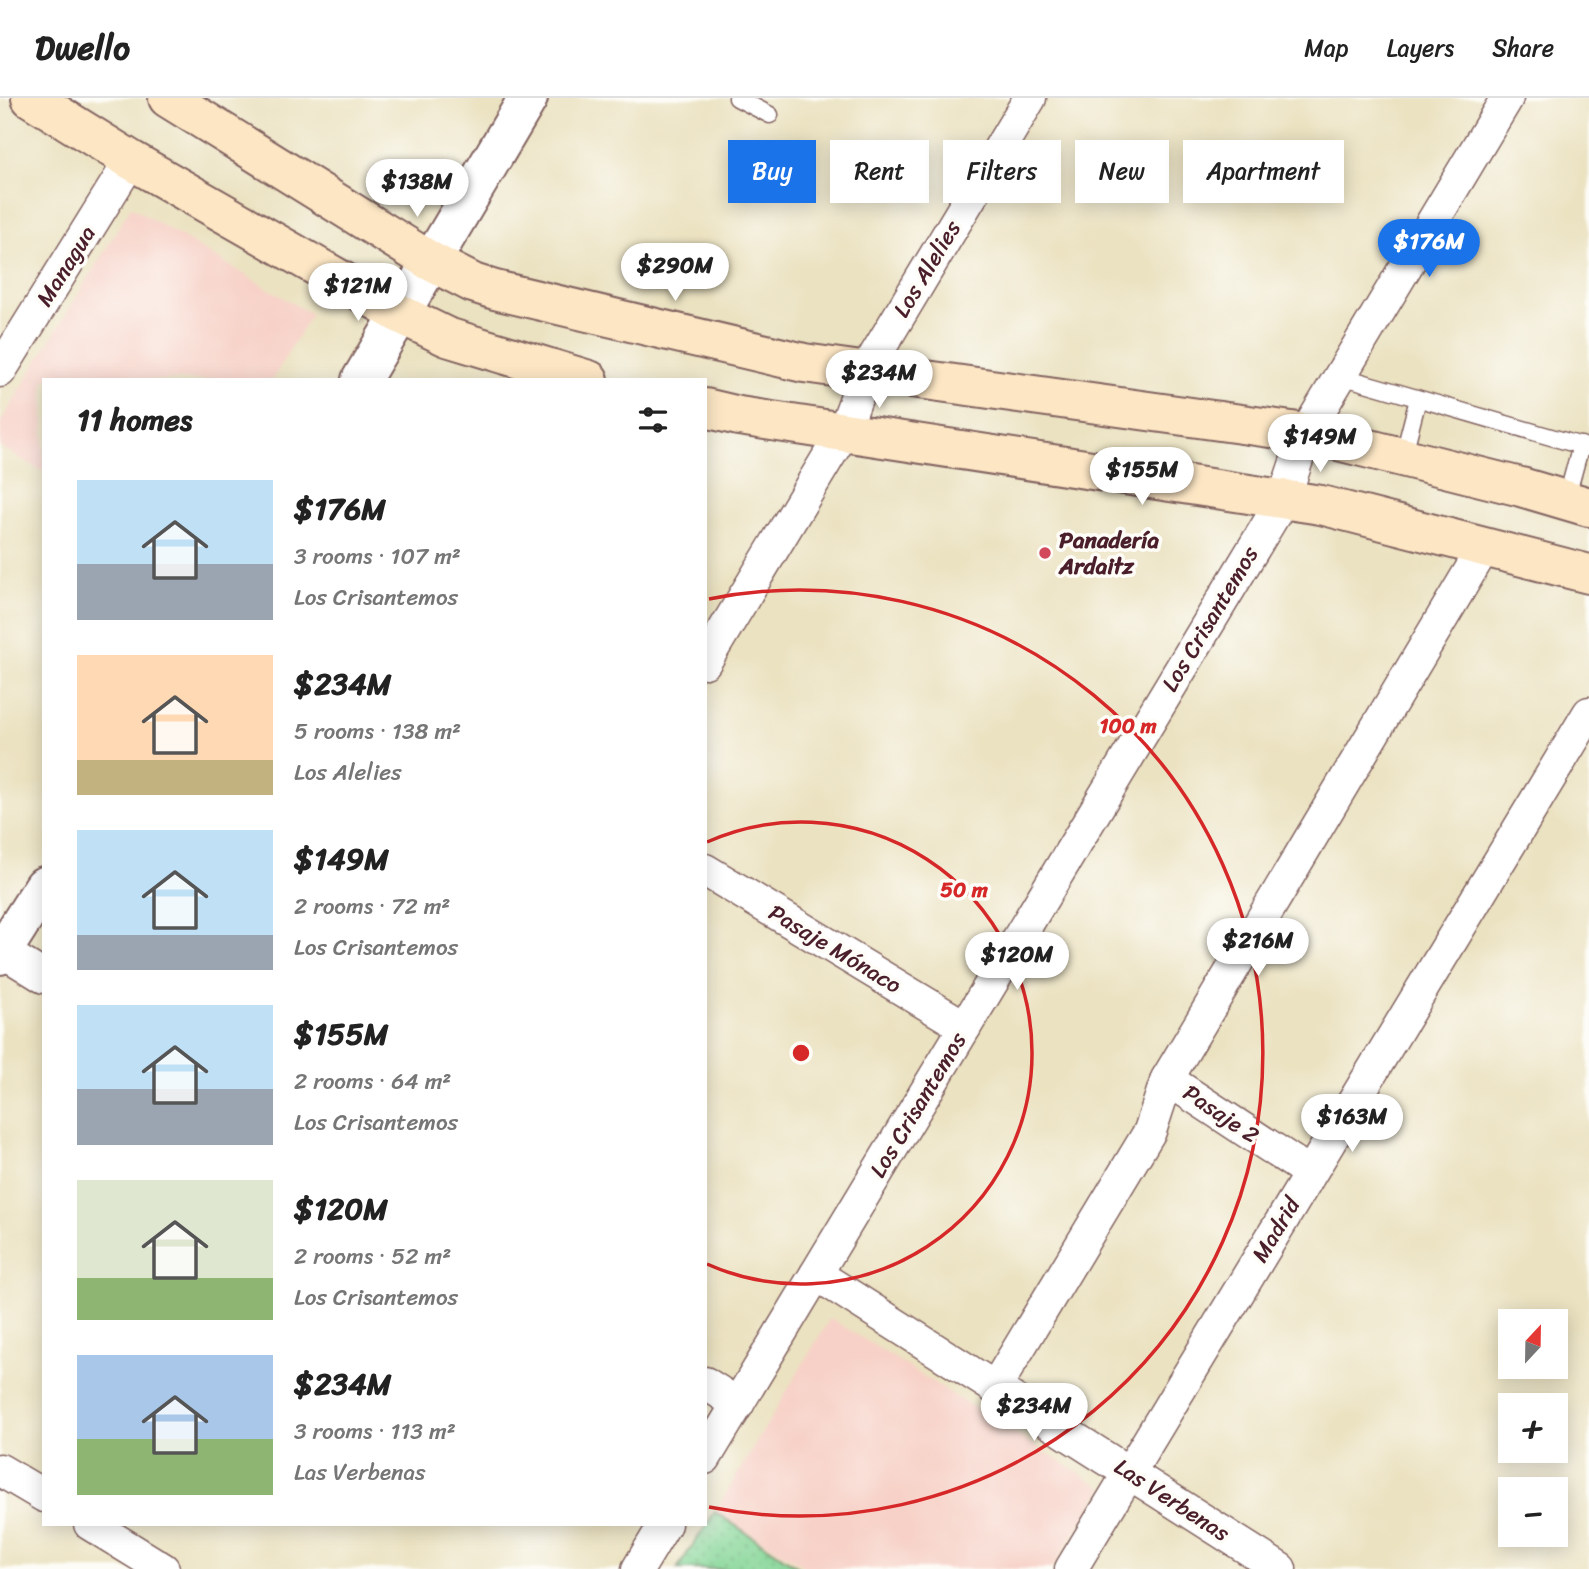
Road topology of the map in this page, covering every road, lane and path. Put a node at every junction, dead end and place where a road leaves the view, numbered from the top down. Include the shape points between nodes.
1 (30, 98) edge
2 (168, 98) edge
3 (528, 98) edge
4 (737, 98) edge
5 (1030, 98) edge
6 (1507, 98) edge
7 (770, 115) dead end
8 (131, 160) junction
9 (430, 261) junction
10 (400, 314) junction
11 (0, 371) edge
12 (866, 371) junction
13 (1340, 376) junction
14 (362, 378) edge
15 (582, 378) edge
16 (1419, 399) junction
17 (707, 408) edge
18 (844, 431) junction
19 (1306, 433) junction
20 (1585, 446) edge
21 (1403, 457) junction
22 (1284, 498) junction
23 (1577, 503) edge
24 (1485, 546) junction
25 (1589, 575) edge
26 (707, 659) edge
27 (1589, 713) edge
28 (707, 871) edge
29 (42, 889) edge
30 (1, 953) edge
31 (42, 976) edge
32 (965, 1027) junction
33 (1167, 1079) junction
34 (1310, 1173) junction
35 (816, 1273) junction
36 (707, 1384) edge
37 (995, 1388) junction
38 (738, 1404) junction
39 (707, 1455) edge
40 (0, 1470) edge
41 (1129, 1473) junction
42 (42, 1495) edge
43 (93, 1526) edge
44 (664, 1526) edge
45 (163, 1569) edge
46 (638, 1569) edge
47 (1071, 1569) edge
48 (1280, 1569) edge

1 - 8 main road
2 - 9 main road
3 - 9 street
4 - 7 lane
5 - 12 street, Los Alelies
6 - 13 street, Los Crisantemos
8 - 10 main road
8 - 11 street, Managua
9 - 10 street
9 - 12 main road via 495,290 779,358
10 - 14 street
10 - 15 main road via 447,337
12 - 18 street, Los Alelies
12 - 19 main road
13 - 16 lane
13 - 19 street, Los Crisantemos
16 - 20 lane
16 - 21 lane
17 - 18 main road
18 - 22 main road
18 - 26 street, Los Alelies
19 - 21 main road
19 - 22 street, Los Crisantemos
20 - 23 lane
21 - 23 main road
22 - 24 main road
22 - 32 street, Los Crisantemos
24 - 25 main road
24 - 33 street
27 - 34 street, Madrid
28 - 32 street, Pasaje Mónaco
29 - 30 street
30 - 31 street
32 - 35 street, Los Crisantemos
33 - 34 street, Pasaje 2
33 - 37 street via 1150,1131
34 - 41 street, Madrid
35 - 37 street, Las Verbenas
35 - 38 street, Los Crisantemos
36 - 38 street
37 - 41 street, Las Verbenas
38 - 39 street, Los Crisantemos
40 - 42 street
41 - 47 street, Madrid
41 - 48 street, Las Verbenas
43 - 45 street
44 - 46 street

